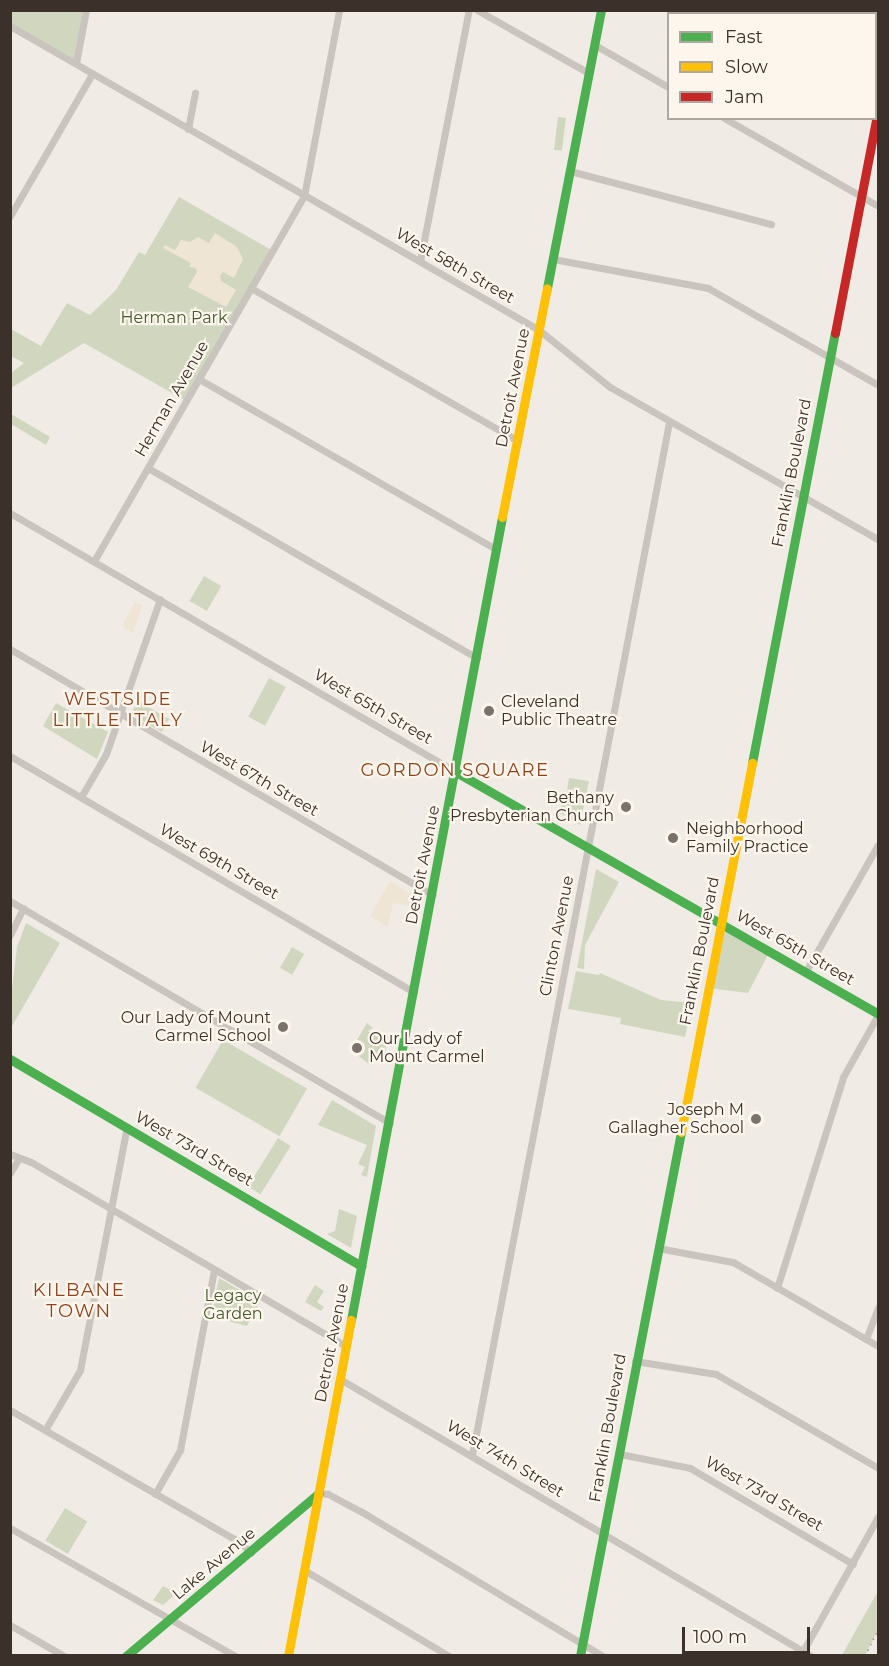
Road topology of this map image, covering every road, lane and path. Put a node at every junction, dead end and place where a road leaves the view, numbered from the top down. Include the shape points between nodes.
1 (86, 10) edge
2 (339, 10) edge
3 (469, 10) edge
4 (477, 10) edge
5 (602, 10) edge
6 (10, 26) edge
7 (595, 45) junction
8 (76, 63) junction
9 (92, 74) junction
10 (589, 74) junction
11 (667, 86) edge
12 (195, 93) dead end
13 (728, 120) edge
14 (877, 120) edge
15 (188, 129) junction
16 (570, 171) junction
17 (304, 196) junction
18 (861, 196) junction
19 (879, 206) edge
20 (10, 216) edge
21 (771, 224) dead end
22 (553, 259) junction
23 (420, 261) junction
24 (252, 288) junction
25 (539, 330) junction
26 (830, 358) junction
27 (199, 380) junction
28 (879, 385) edge
29 (669, 422) junction
30 (518, 441) junction
31 (148, 468) junction
32 (802, 496) junction
33 (10, 513) edge
34 (879, 539) edge
35 (496, 549) junction
36 (94, 561) junction
37 (160, 599) junction
38 (10, 649) edge
39 (477, 658) junction
40 (120, 713) junction
41 (10, 756) edge
42 (456, 772) junction
43 (81, 797) junction
44 (879, 844) edge
45 (588, 847) junction
46 (433, 895) junction
47 (10, 901) edge
48 (23, 908) junction
49 (721, 923) junction
50 (10, 934) edge
51 (806, 971) junction
52 (414, 992) junction
53 (879, 1015) edge
54 (10, 1059) edge
55 (390, 1123) junction
56 (127, 1127) junction
57 (10, 1154) edge
58 (19, 1158) junction
59 (10, 1173) edge
60 (111, 1209) junction
61 (658, 1248) junction
62 (362, 1266) junction
63 (214, 1270) junction
64 (777, 1288) junction
65 (879, 1307) edge
66 (866, 1339) junction
67 (346, 1346) junction
68 (879, 1346) edge
69 (635, 1361) junction
70 (340, 1379) junction
71 (10, 1410) edge
72 (45, 1430) junction
73 (620, 1454) junction
74 (472, 1455) junction
75 (879, 1468) edge
76 (318, 1493) junction
77 (155, 1494) junction
78 (879, 1517) edge
79 (10, 1528) edge
80 (605, 1534) junction
81 (250, 1553) junction
82 (853, 1564) junction
83 (304, 1570) junction
84 (171, 1618) junction
85 (10, 1625) edge
86 (583, 1643) junction
87 (803, 1651) junction
88 (64, 1656) edge
89 (126, 1656) edge
90 (235, 1656) edge
91 (288, 1656) edge
92 (449, 1656) edge
93 (580, 1656) edge
94 (603, 1656) edge
95 (811, 1656) edge

1 - 8 street
2 - 17 street, Herman Avenue
3 - 23 street
4 - 10 street
5 - 7 street, Detroit Avenue
6 - 8 street, West 58th Street
7 - 10 street, Detroit Avenue
7 - 11 street
8 - 9 street, West 58th Street
9 - 15 street, West 58th Street
9 - 20 street
10 - 16 street, Detroit Avenue
12 - 15 street
13 - 18 street
14 - 18 street, Franklin Boulevard
15 - 17 street, West 58th Street
16 - 21 street
16 - 22 street, Detroit Avenue
17 - 23 street, West 58th Street
17 - 24 street, Herman Avenue
18 - 19 street
18 - 26 street, Franklin Boulevard
22 - 25 street, Detroit Avenue
22 - 26 street via 708,288
23 - 25 street, West 58th Street
24 - 27 street, Herman Avenue
24 - 30 street
25 - 29 street, West 58th Street via 610,387
25 - 30 street, Detroit Avenue
26 - 28 street
26 - 32 street, Franklin Boulevard
27 - 31 street, Herman Avenue
27 - 35 street
29 - 32 street, West 58th Street
29 - 45 street, Clinton Avenue
30 - 35 street, Detroit Avenue
31 - 36 street, Herman Avenue
31 - 39 street
32 - 34 street, West 58th Street
32 - 49 street, Franklin Boulevard
33 - 36 street, West 65th Street
35 - 39 street, Detroit Avenue
36 - 37 street, West 65th Street
37 - 40 street
37 - 42 street, West 65th Street
38 - 40 street, West 67th Street
39 - 42 street, Detroit Avenue
40 - 43 street via 106,754
40 - 46 street, West 67th Street
41 - 43 street, West 69th Street
42 - 45 street, West 65th Street
42 - 46 street, Detroit Avenue
43 - 52 street, West 69th Street
44 - 51 street
45 - 49 street, West 65th Street
45 - 74 street, Clinton Avenue
46 - 52 street, Detroit Avenue
47 - 48 street
48 - 50 street
48 - 55 street
49 - 51 street, West 65th Street
49 - 61 street, Franklin Boulevard
51 - 53 street, West 65th Street
52 - 55 street, Detroit Avenue
53 - 64 street via 843,1077
54 - 56 street, West 73rd Street
55 - 62 street, Detroit Avenue
56 - 60 street
56 - 62 street, West 73rd Street
57 - 58 street
58 - 59 street
58 - 60 street
60 - 63 street
60 - 72 street via 80,1370
61 - 64 street via 733,1262
61 - 69 street, Franklin Boulevard
62 - 67 street, Detroit Avenue
63 - 67 street
63 - 77 street via 180,1450
64 - 66 street
65 - 66 street
66 - 68 street
67 - 70 street, Detroit Avenue
69 - 73 street, Franklin Boulevard
69 - 75 street via 716,1374
70 - 74 street, West 74th Street
70 - 76 street, Detroit Avenue
71 - 72 street
72 - 77 street
73 - 80 street, Franklin Boulevard
73 - 82 street, West 73rd Street via 690,1468
74 - 80 street, West 74th Street
76 - 81 street, Lake Avenue
76 - 83 street, Detroit Avenue
76 - 86 street via 328,1494 362,1512
77 - 81 street via 241,1543
78 - 82 street
79 - 84 street
80 - 86 street, Franklin Boulevard
80 - 87 street, West 74th Street
81 - 84 street, Lake Avenue
82 - 87 street
83 - 91 street, Detroit Avenue
83 - 92 street
84 - 89 street, Lake Avenue
84 - 90 street
85 - 88 street
86 - 93 street, Franklin Boulevard
86 - 94 street
87 - 95 street, West 74th Street

